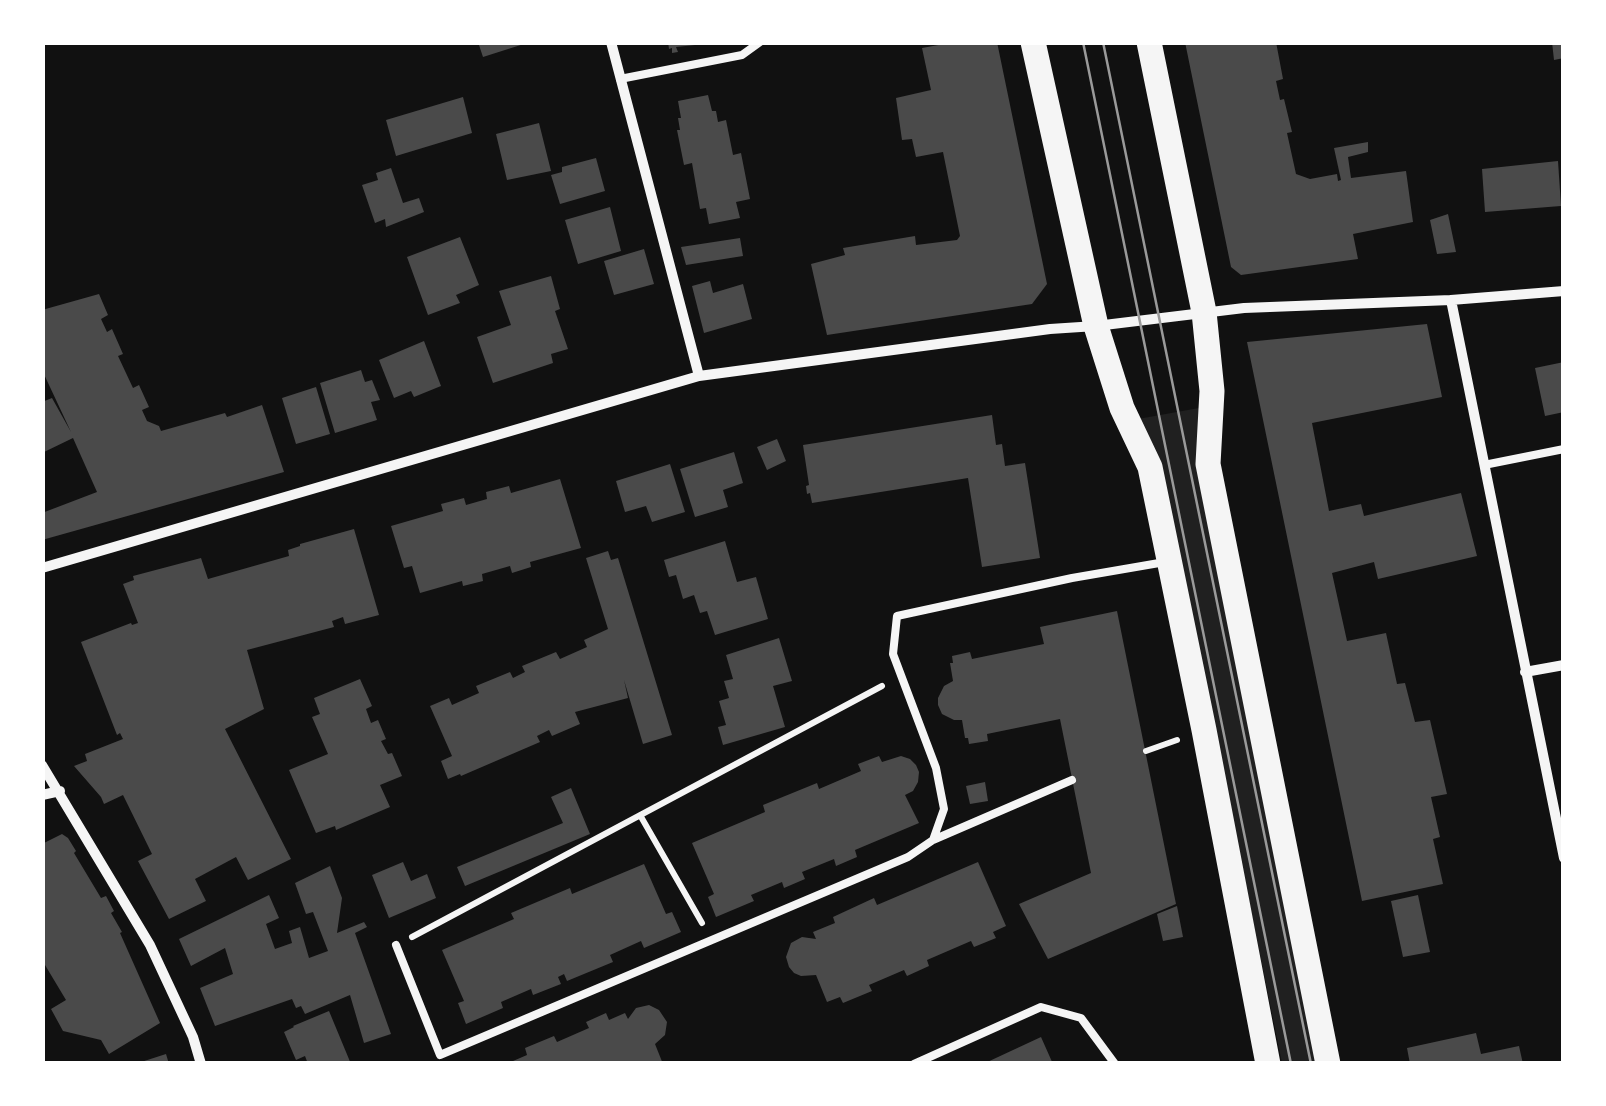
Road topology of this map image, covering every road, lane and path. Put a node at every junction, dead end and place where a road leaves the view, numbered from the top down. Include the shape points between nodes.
1 (611, 42) edge
2 (760, 42) edge
3 (1033, 42) edge
4 (1149, 42) edge
5 (620, 79) junction
6 (1564, 291) edge
7 (1451, 300) junction
8 (1204, 312) junction
9 (1096, 326) junction
10 (699, 376) junction
11 (1564, 448) edge
12 (1484, 465) junction
13 (1170, 561) junction
14 (42, 568) edge
15 (1564, 665) edge
16 (1524, 672) junction
17 (900, 676) junction
18 (42, 765) edge
19 (1072, 780) dead end
20 (60, 791) junction
21 (42, 795) edge
22 (640, 815) junction
23 (933, 840) junction
24 (1564, 858) edge
25 (712, 941) junction
26 (396, 945) joint
27 (201, 1064) edge
28 (914, 1064) edge
29 (1115, 1064) edge
30 (1268, 1064) edge
31 (1328, 1064) edge

1 - 5 street
2 - 5 lane via 742,55
3 - 9 main road
4 - 8 main road
5 - 10 street
6 - 7 street
7 - 8 street
7 - 12 street
8 - 9 street
8 - 31 main road via 1212,391 1208,464
9 - 10 street
9 - 13 main road via 1122,408 1150,467
10 - 14 street
11 - 12 lane
12 - 16 street
13 - 17 lane via 897,616 893,654
13 - 30 main road
15 - 16 street
16 - 24 street
17 - 22 path
17 - 23 lane via 936,768 944,810
18 - 20 street
19 - 23 lane
20 - 21 street
20 - 27 street via 150,945
22 - 25 path
22 - 26 path
23 - 25 lane via 908,858
25 - 26 lane via 440,1055
28 - 29 lane via 1040,1007 1081,1018

